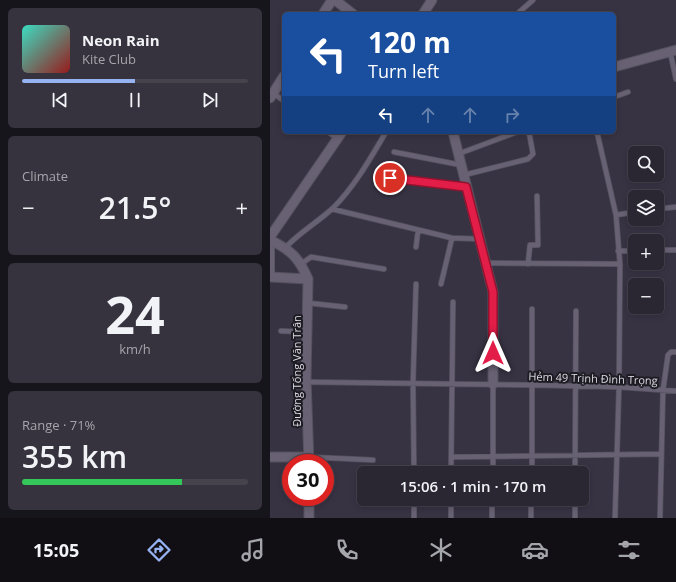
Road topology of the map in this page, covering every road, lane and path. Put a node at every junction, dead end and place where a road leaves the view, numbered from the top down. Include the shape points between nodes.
1 (332, 0) edge
2 (335, 0) edge
3 (432, 0) edge
4 (533, 0) edge
5 (324, 12) edge
6 (350, 12) edge
7 (424, 12) edge
8 (518, 12) edge
9 (673, 50) edge
10 (616, 66) edge
11 (282, 79) edge
12 (676, 80) edge
13 (628, 92) dead end
14 (271, 96) edge
15 (616, 96) edge
16 (282, 100) edge
17 (385, 134) edge
18 (454, 134) edge
19 (512, 134) edge
20 (528, 134) edge
21 (597, 134) edge
22 (339, 135) edge
23 (394, 152) dead end
24 (458, 154) junction
25 (461, 165) junction
26 (464, 175) junction
27 (390, 178) dead end
28 (466, 187) junction
29 (537, 196) dead end
30 (676, 207) edge
31 (664, 208) edge
32 (332, 209) junction
33 (628, 213) edge
34 (616, 215) junction
35 (418, 231) junction
36 (452, 238) junction
37 (480, 239) junction
38 (271, 240) edge
39 (416, 246) dead end
40 (286, 247) junction
41 (664, 250) edge
42 (676, 250) edge
43 (618, 251) junction
44 (628, 251) edge
45 (486, 263) junction
46 (301, 264) junction
47 (528, 264) junction
48 (620, 264) junction
49 (384, 269) dead end
50 (271, 277) edge
51 (308, 279) junction
52 (416, 284) dead end
53 (441, 284) dead end
54 (453, 302) dead end
55 (308, 303) junction
56 (345, 307) dead end
57 (532, 309) dead end
58 (576, 311) dead end
59 (281, 331) dead end
60 (308, 332) junction
61 (675, 352) edge
62 (306, 382) junction
63 (412, 383) junction
64 (451, 384) junction
65 (493, 384) junction
66 (532, 385) junction
67 (575, 386) junction
68 (620, 387) junction
69 (663, 390) junction
70 (676, 391) edge
71 (309, 454) edge
72 (616, 454) junction
73 (661, 454) junction
74 (575, 455) junction
75 (493, 456) junction
76 (532, 456) junction
77 (270, 457) edge
78 (452, 457) junction
79 (282, 458) edge
80 (334, 460) edge
81 (373, 460) dead end
82 (414, 466) edge
83 (452, 466) edge
84 (492, 466) edge
85 (532, 466) edge
86 (575, 466) edge
87 (309, 506) edge
88 (414, 506) edge
89 (451, 506) edge
90 (492, 506) edge
91 (531, 506) edge
92 (575, 506) edge
93 (309, 518) edge
94 (414, 518) edge
95 (451, 518) edge
96 (492, 518) edge
97 (531, 518) edge
98 (575, 518) edge
99 (615, 518) edge
100 (660, 518) edge

1 - 5 street
2 - 6 street
3 - 7 street
4 - 8 lane
9 - 10 street
9 - 12 lane
11 - 14 street
13 - 15 lane
14 - 16 lane
17 - 32 lane via 352,187
18 - 24 street
19 - 24 lane
20 - 26 lane via 533,154 528,159
21 - 34 lane
22 - 38 street
23 - 25 lane
24 - 25 street
25 - 26 street
26 - 28 street
27 - 28 lane
28 - 37 street
29 - 47 lane via 538,245 530,245
30 - 31 lane
32 - 35 lane
32 - 40 lane via 297,235
33 - 34 lane
34 - 43 lane
35 - 36 lane
35 - 39 lane
36 - 37 lane
36 - 53 lane
37 - 45 street
38 - 40 street
38 - 50 lane
40 - 46 street
41 - 42 lane
43 - 44 lane
43 - 48 lane
45 - 47 lane
45 - 65 street via 493,292
46 - 49 lane via 311,257
46 - 51 street
47 - 48 lane
48 - 68 lane
50 - 51 street
51 - 55 street, Đường Tống Văn Trân
52 - 63 lane
54 - 64 lane
55 - 56 lane
55 - 60 street, Đường Tống Văn Trân
57 - 66 lane
58 - 67 lane
59 - 60 lane
60 - 62 street, Đường Tống Văn Trân
61 - 69 lane via 668,355
62 - 63 lane, Hẻm 49 Trịnh Đình Trọng
62 - 71 street, Đường Tống Văn Trân
63 - 64 lane, Hẻm 49 Trịnh Đình Trọng
63 - 82 lane
64 - 65 lane, Hẻm 49 Trịnh Đình Trọng
64 - 78 lane
65 - 66 lane, Hẻm 49 Trịnh Đình Trọng
65 - 75 lane
66 - 67 lane, Hẻm 49 Trịnh Đình Trọng
66 - 76 lane
67 - 68 lane, Hẻm 49 Trịnh Đình Trọng
67 - 74 lane
68 - 69 lane, Hẻm 49 Trịnh Đình Trọng
68 - 72 lane
69 - 70 lane, Hẻm 49 Trịnh Đình Trọng
69 - 73 lane
72 - 73 lane
72 - 74 lane
72 - 99 lane
73 - 100 lane
74 - 76 lane
74 - 86 lane
75 - 76 lane
75 - 78 lane
75 - 84 lane
76 - 85 lane
77 - 79 street
78 - 83 lane
80 - 81 lane
87 - 93 street
88 - 94 lane
89 - 95 lane
90 - 96 lane
91 - 97 lane
92 - 98 lane

